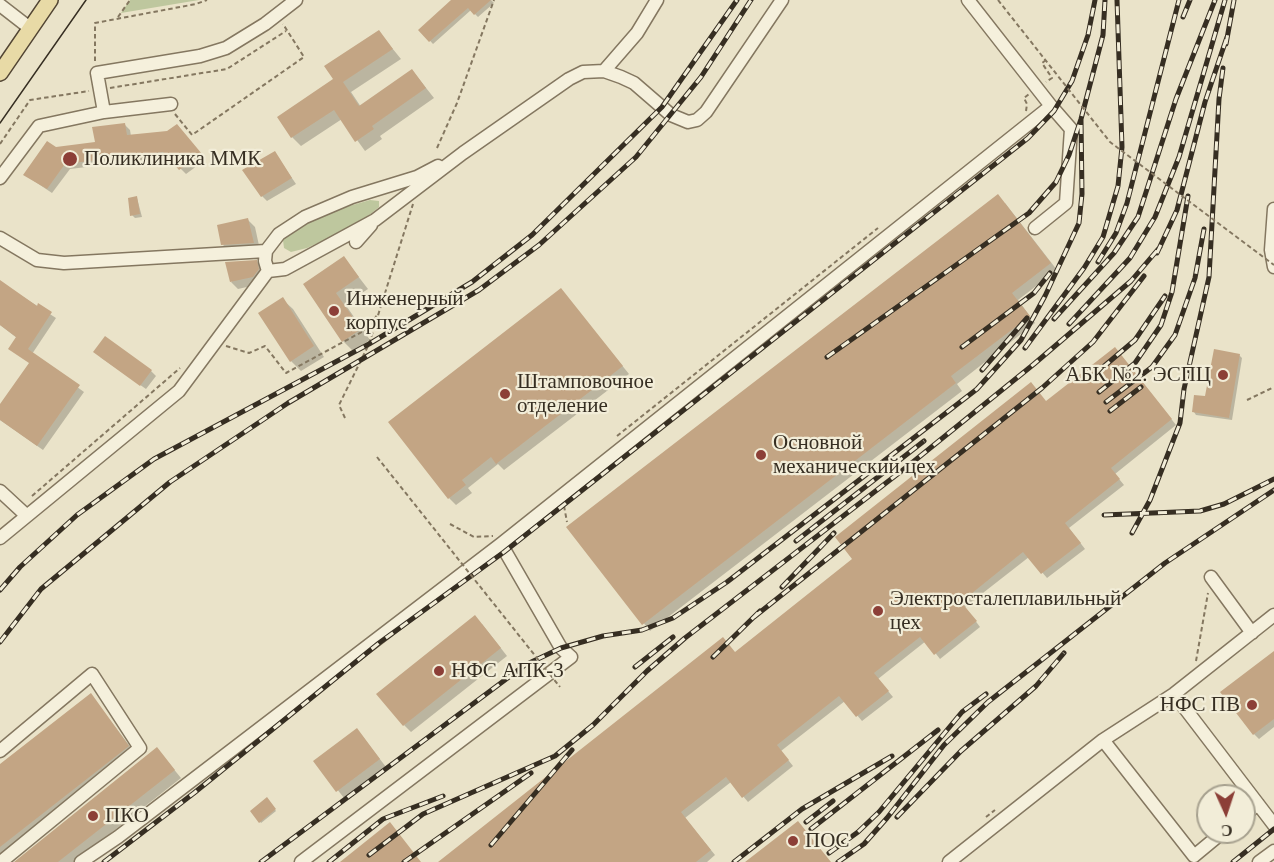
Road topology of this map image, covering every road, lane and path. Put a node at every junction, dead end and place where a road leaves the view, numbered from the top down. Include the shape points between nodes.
1 (50, 0) edge
2 (130, 0) edge
3 (207, 0) edge
4 (296, 0) edge
5 (494, 0) edge
6 (657, 0) edge
7 (782, 0) edge
8 (968, 0) edge
9 (998, 0) edge
10 (0, 5) edge
11 (279, 14) junction
12 (117, 19) junction
13 (31, 29) junction
14 (286, 31) junction
15 (1046, 60) junction
16 (604, 71) junction
17 (0, 73) edge
18 (97, 73) junction
19 (1046, 82) dead end
20 (100, 90) junction
21 (1051, 106) junction
22 (170, 107) joint
23 (104, 112) junction
24 (0, 144) edge
25 (437, 148) dead end
26 (463, 153) junction
27 (0, 178) edge
28 (385, 187) junction
29 (413, 204) dead end
30 (394, 207) junction
31 (1274, 209) edge
32 (375, 220) junction
33 (1035, 228) dead end
34 (0, 238) edge
35 (356, 242) dead end
36 (266, 251) junction
37 (1274, 266) edge
38 (268, 271) junction
39 (1274, 387) edge
40 (1247, 400) dead end
41 (345, 418) dead end
42 (377, 457) dead end
43 (0, 491) edge
44 (27, 516) junction
45 (450, 524) dead end
46 (501, 530) dead end
47 (0, 538) edge
48 (501, 544) junction
49 (1211, 577) joint
50 (1274, 615) edge
51 (1252, 633) junction
52 (1196, 662) dead end
53 (560, 687) dead end
54 (1173, 694) junction
55 (1103, 740) junction
56 (0, 751) edge
57 (1258, 804) joint
58 (1274, 825) edge
59 (1208, 844) edge
60 (1274, 851) edge
61 (2, 862) edge
62 (81, 862) edge
63 (301, 862) edge
64 (949, 862) edge
65 (1259, 862) edge

1 - 13 main road
2 - 12 path
3 - 12 path
4 - 11 lane
5 - 25 path
6 - 16 lane via 637,33
7 - 16 lane via 697,120 688,122 671,115 634,83
8 - 21 lane
9 - 15 path, bridge
10 - 13 lane
11 - 14 path
11 - 18 lane via 226,48
12 - 18 path via 95,23
13 - 17 main road
14 - 20 path via 227,69
14 - 22 path via 304,57 192,135
15 - 19 path via 1042,63 1052,78
15 - 37 path, bridge via 1110,142
16 - 26 lane via 583,72 569,79
18 - 20 lane
20 - 23 lane
20 - 24 path via 30,100
21 - 33 lane via 1071,129 1066,203
21 - 48 lane
22 - 23 lane
23 - 27 lane via 39,126
26 - 28 lane via 417,177
26 - 30 lane
28 - 30 lane
28 - 36 lane via 305,217 279,234
29 - 41 path via 369,344 339,405
30 - 32 lane
31 - 37 lane
32 - 35 lane
32 - 38 lane via 285,269
34 - 36 lane via 37,260 64,262
36 - 38 lane
38 - 44 lane via 179,391
39 - 40 path
42 - 53 path, bridge
43 - 44 lane
44 - 47 lane
45 - 46 path via 474,537 493,536
48 - 62 lane
48 - 63 lane via 561,648 571,657
49 - 51 lane
49 - 52 path
50 - 51 lane
51 - 54 lane
54 - 55 lane
54 - 57 lane
55 - 59 lane via 1194,856
55 - 64 lane
56 - 61 lane via 92,674 141,748
57 - 58 lane
60 - 65 lane

